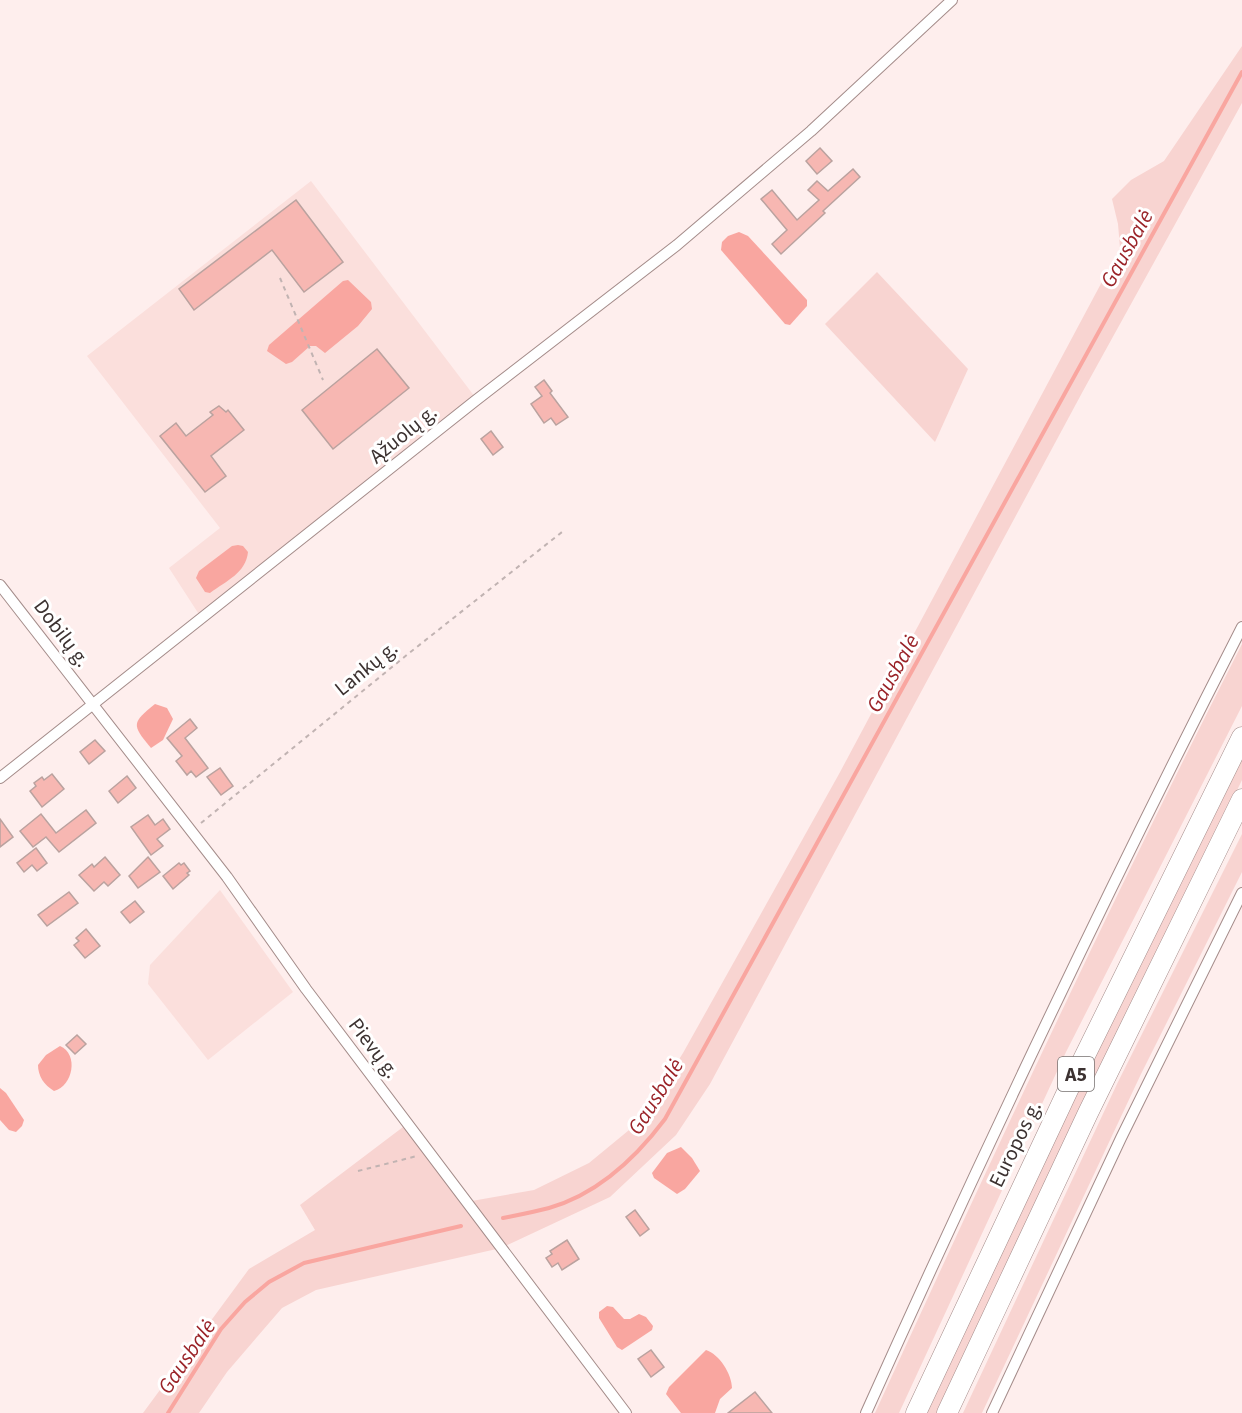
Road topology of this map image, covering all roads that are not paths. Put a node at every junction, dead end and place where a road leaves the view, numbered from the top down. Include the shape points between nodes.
1 (952, 0) edge
2 (0, 585) edge
3 (1242, 627) edge
4 (92, 705) junction
5 (1242, 737) edge
6 (0, 778) edge
7 (1242, 799) edge
8 (1242, 893) edge
9 (626, 1413) edge
10 (866, 1413) edge
11 (916, 1413) edge
12 (947, 1413) edge
13 (992, 1413) edge

1 - 4 street, Ąžuolų g. via 828,116 677,245
2 - 4 street, Dobilų g.
3 - 10 street via 1071,972
4 - 6 street, Ąžuolų g.
4 - 9 street, Pievų g. via 227,877 306,989
5 - 11 highway, Europos g. / A5 via 1073,1080
7 - 12 highway, A5
8 - 13 street

